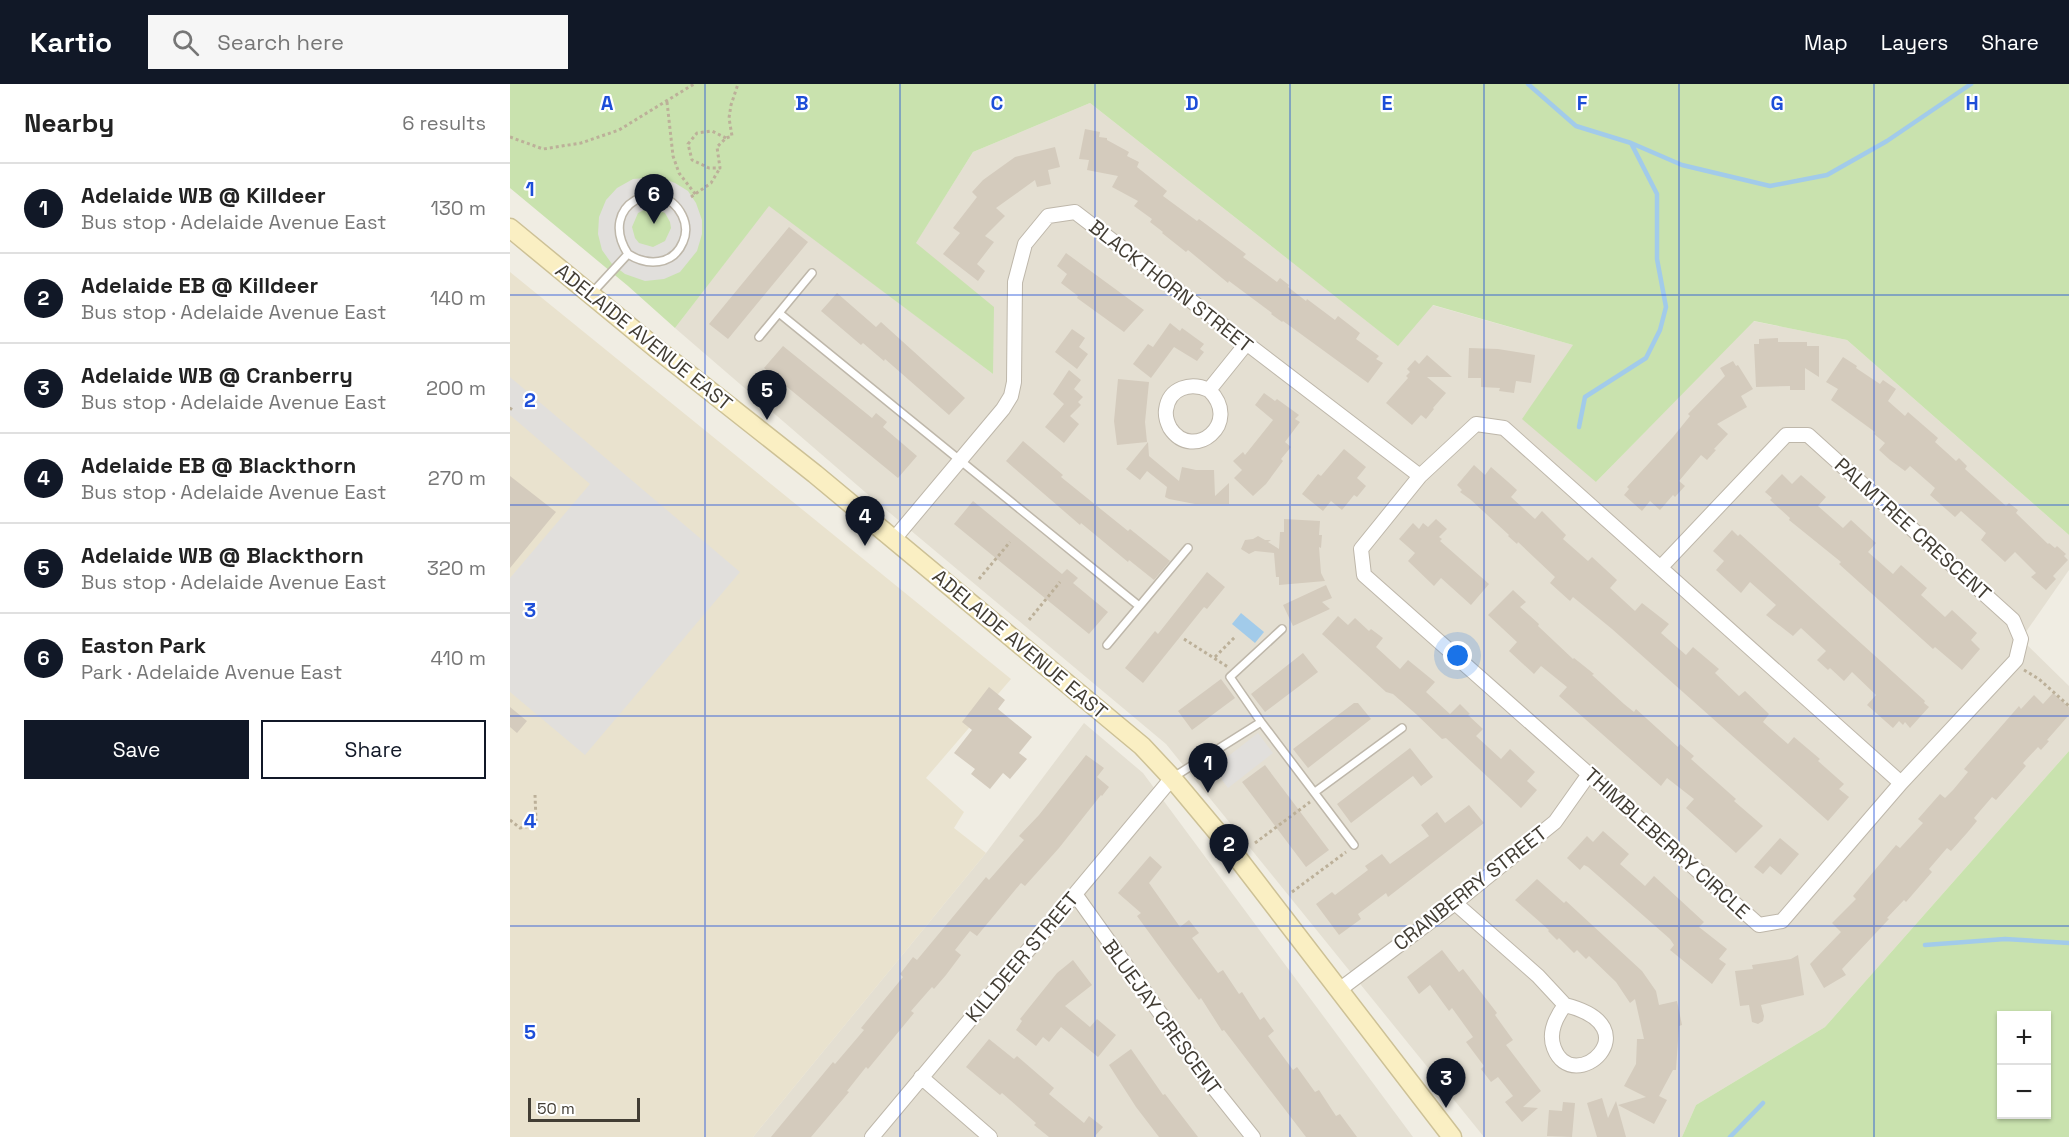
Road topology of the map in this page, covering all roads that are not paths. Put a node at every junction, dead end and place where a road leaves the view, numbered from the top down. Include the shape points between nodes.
1 (510, 228) edge
2 (628, 254) junction
3 (812, 273) dead end
4 (590, 294) junction
5 (779, 314) junction
6 (759, 337) dead end
7 (1246, 344) junction
8 (1209, 390) junction
9 (960, 461) junction
10 (1420, 476) junction
11 (894, 539) junction
12 (1188, 548) dead end
13 (1661, 567) junction
14 (1139, 606) junction
15 (1282, 629) dead end
16 (1107, 645) dead end
17 (1261, 722) junction
18 (1402, 728) dead end
19 (1589, 774) junction
20 (1172, 778) junction
21 (1901, 783) junction
22 (1317, 794) junction
23 (1354, 845) road end
24 (1075, 894) junction
25 (1455, 903) junction
26 (1339, 990) junction
27 (1565, 1005) junction
28 (921, 1077) junction
29 (872, 1137) edge
30 (990, 1137) edge
31 (1253, 1137) edge
32 (1452, 1137) edge

1 - 4 main road, ADELAIDE AVENUE EAST
2 - 2 lane via 618,234 628,205 653,195 678,208 686,232 673,256 649,263
2 - 4 lane
3 - 5 lane
4 - 11 main road, ADELAIDE AVENUE EAST
5 - 6 lane
5 - 9 lane
7 - 8 street
7 - 9 street, BLACKTHORN STREET via 1075,212 1048,216 1025,244 1015,282 1011,396
7 - 10 street, BLACKTHORN STREET
8 - 8 street via 1186,386 1171,397 1166,415 1180,438 1206,438 1219,426 1221,408
9 - 11 street, BLACKTHORN STREET
9 - 14 lane
10 - 13 street, THIMBLEBERRY CIRCLE via 1476,424 1504,428
10 - 19 street, THIMBLEBERRY CIRCLE via 1361,549 1365,576
11 - 20 main road, ADELAIDE AVENUE EAST via 1119,725
12 - 14 lane
13 - 21 street, THIMBLEBERRY CIRCLE
13 - 21 street, PALMTREE CRESCENT via 1786,435 1808,435 2013,620 2021,639 2016,660
14 - 16 lane
15 - 17 lane via 1230,677
17 - 20 lane
17 - 22 lane
18 - 22 lane
19 - 21 street, THIMBLEBERRY CIRCLE via 1759,925 1782,921
19 - 25 street, CRANBERRY STREET via 1555,822
20 - 24 street, KILLDEER STREET
20 - 26 main road, ADELAIDE AVENUE EAST
22 - 23 lane
24 - 28 street, KILLDEER STREET
24 - 31 street, BLUEJAY CRESCENT
25 - 26 street, CRANBERRY STREET
25 - 27 street
26 - 32 main road, ADELAIDE AVENUE EAST
27 - 27 street via 1554,1023 1554,1048 1560,1058 1573,1064 1589,1063 1599,1056 1606,1034 1596,1018
28 - 29 street, KILLDEER STREET
28 - 30 street

